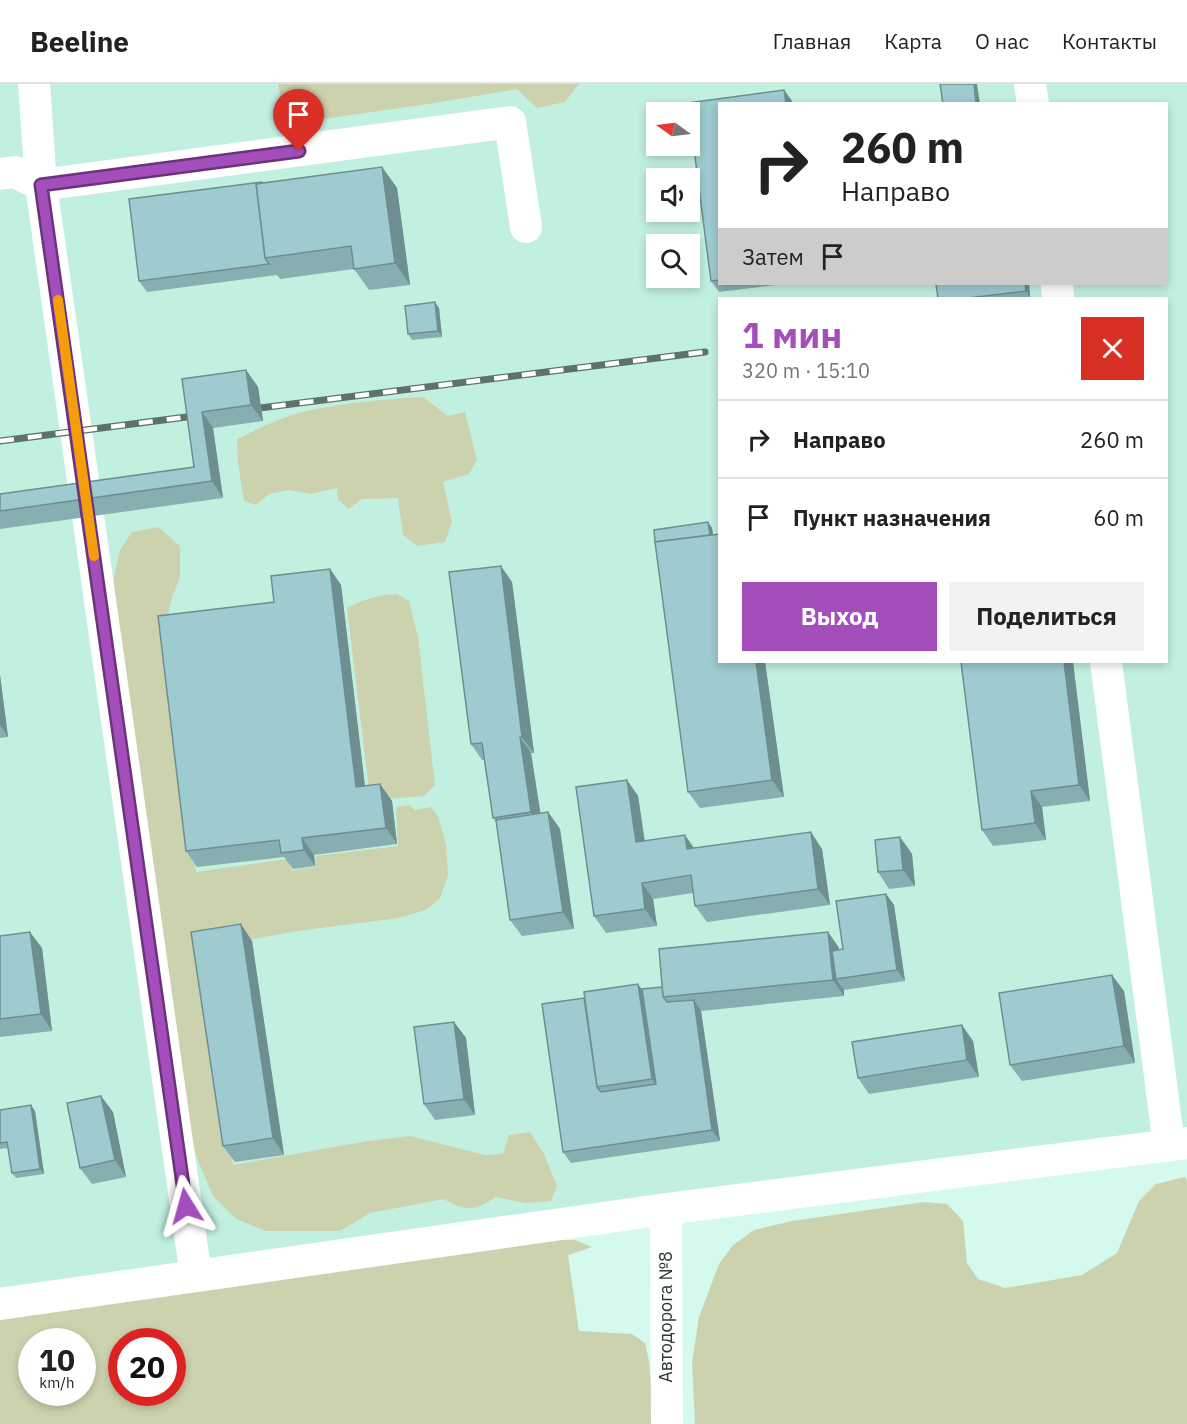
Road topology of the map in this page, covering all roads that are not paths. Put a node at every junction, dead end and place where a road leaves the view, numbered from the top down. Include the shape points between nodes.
1 (34, 84) edge
2 (1030, 84) edge
3 (1033, 102) edge
4 (0, 174) edge
5 (41, 185) junction
6 (526, 227) dead end
7 (1106, 663) edge
8 (1178, 1144) edge
9 (666, 1209) junction
10 (196, 1276) junction
11 (0, 1304) edge
12 (667, 1424) edge

1 - 5 street
2 - 3 street
4 - 5 street via 15,172
5 - 6 street via 510,122
5 - 10 street
7 - 8 street
8 - 9 street
9 - 10 street
9 - 12 street, Автодорога №8
10 - 11 street

